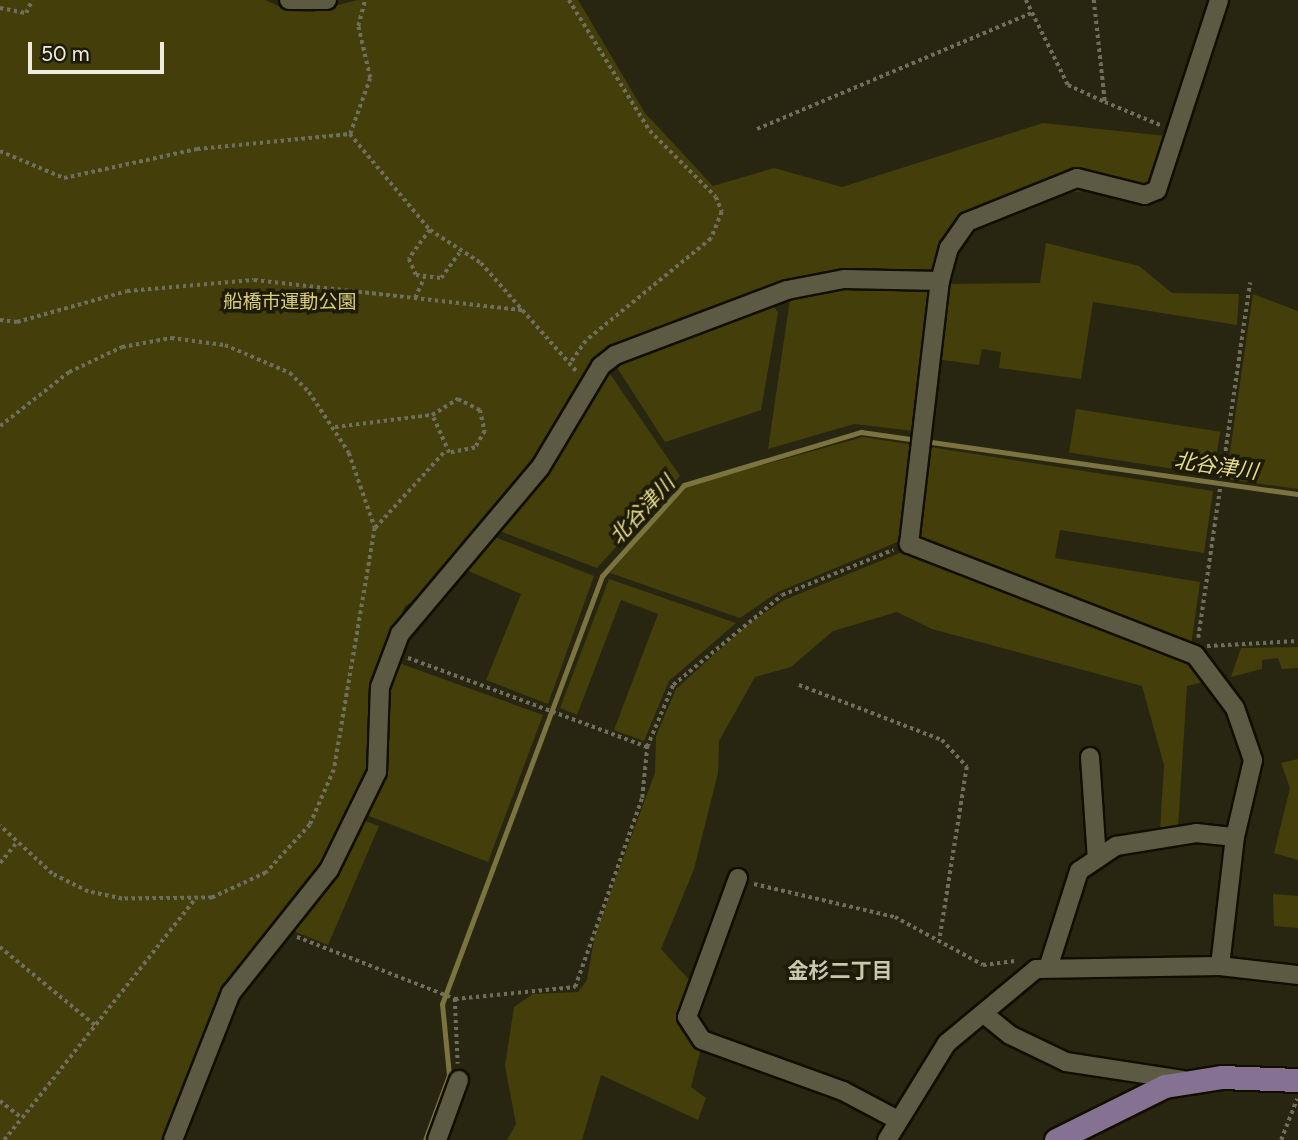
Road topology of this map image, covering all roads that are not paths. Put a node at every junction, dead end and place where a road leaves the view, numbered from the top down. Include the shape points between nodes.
1 (289, 0) edge
2 (327, 0) edge
3 (1219, 0) edge
4 (940, 281) junction
5 (1090, 757) dead end
6 (1235, 837) junction
7 (1097, 859) junction
8 (738, 878) road end
9 (1220, 966) junction
10 (1042, 967) junction
11 (1298, 975) edge
12 (985, 1014) junction
13 (459, 1080) road end
14 (1298, 1080) edge
15 (1191, 1081) junction
16 (898, 1120) junction
17 (173, 1140) edge
18 (437, 1140) edge
19 (887, 1140) edge
20 (1056, 1140) edge

1 - 2 street
3 - 4 street via 1171,130 1168,170 1157,190 1145,195 1077,178 979,214 955,236
4 - 6 street via 909,544 1195,655 1223,688 1251,744 1251,776
4 - 17 street via 844,279 787,289 615,355 586,382 540,468 413,613 380,687 377,772 329,870 231,993
5 - 7 street
6 - 7 street via 1182,835 1116,846
6 - 9 street
7 - 10 street via 1071,887
8 - 16 street via 687,1017 702,1040 843,1091
9 - 10 street
9 - 11 street
10 - 12 street
12 - 15 street via 1066,1062
12 - 16 street via 947,1043
13 - 18 street
14 - 15 main road
15 - 20 main road via 1121,1103
16 - 19 street

